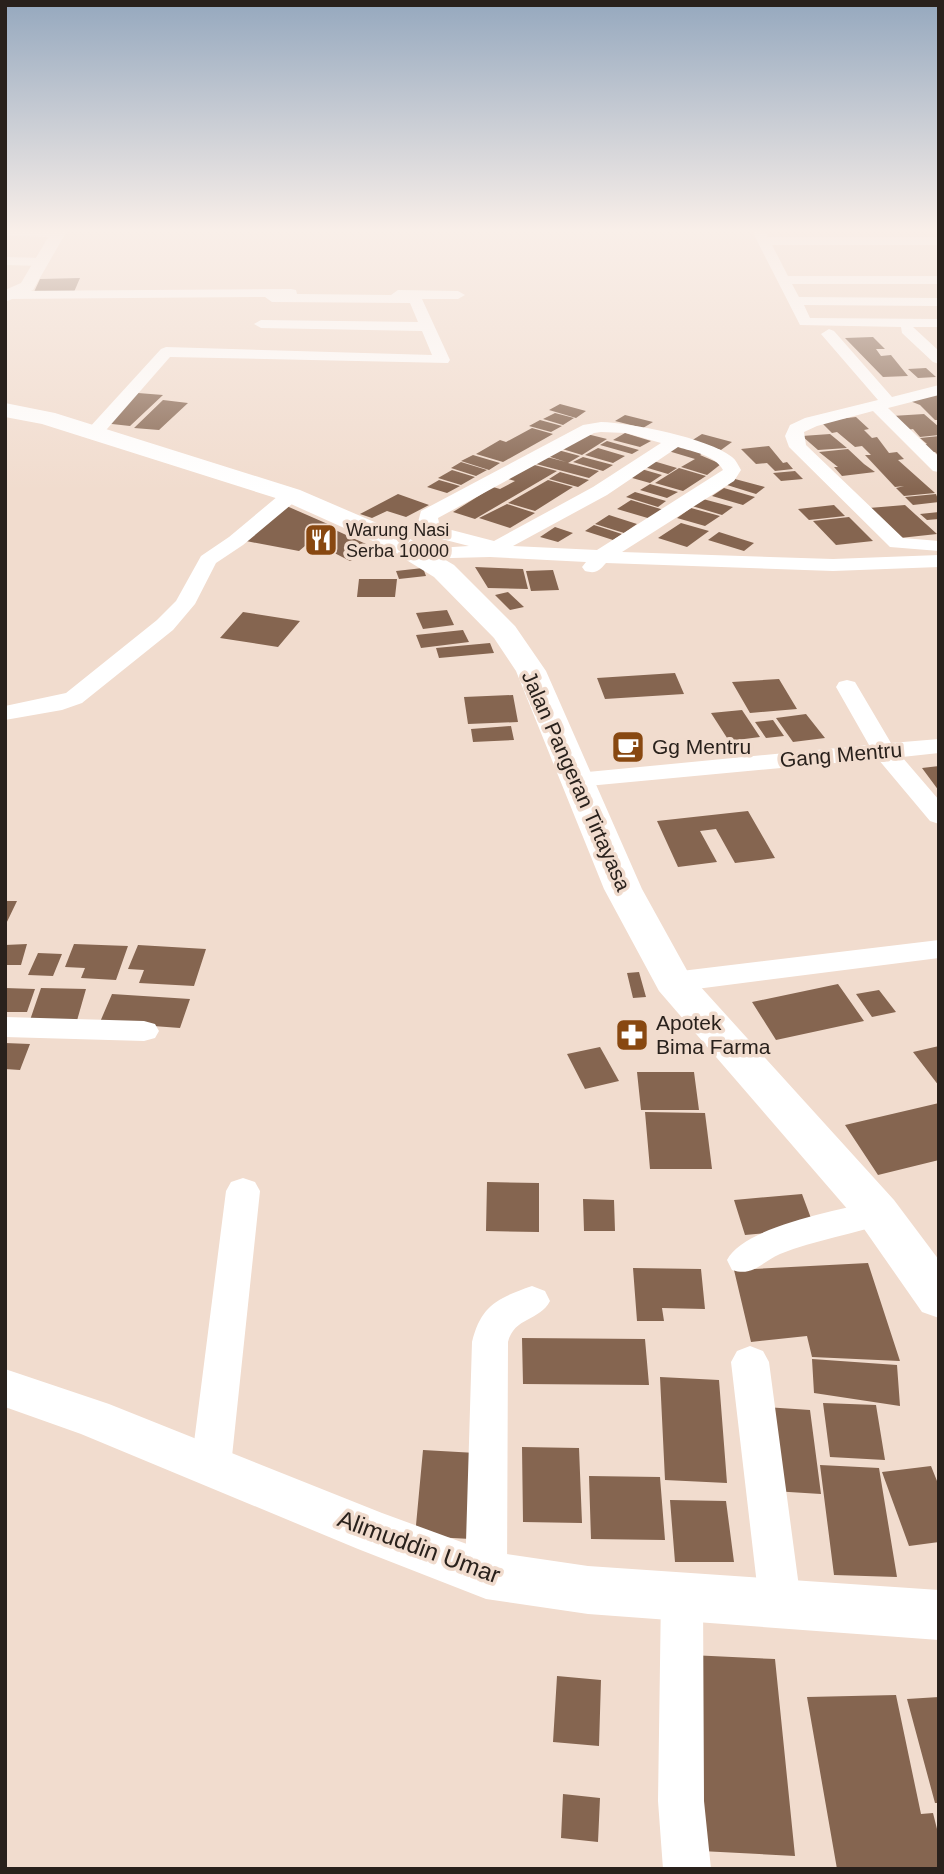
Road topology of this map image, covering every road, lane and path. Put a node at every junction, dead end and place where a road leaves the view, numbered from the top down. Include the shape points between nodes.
1 (264, 316) edge
2 (421, 316) edge
3 (802, 316) edge
4 (939, 323) edge
5 (261, 324) junction
6 (425, 327) junction
7 (908, 330) dead end
8 (829, 334) dead end
9 (922, 342) junction
10 (939, 344) edge
11 (247, 354) junction
12 (939, 359) edge
13 (939, 390) edge
14 (882, 403) junction
15 (5, 410) edge
16 (94, 433) junction
17 (676, 441) junction
18 (939, 467) edge
19 (291, 495) junction
20 (939, 545) edge
21 (491, 553) junction
22 (427, 559) junction
23 (939, 561) edge
24 (596, 562) junction
25 (753, 571) junction
26 (939, 576) edge
27 (847, 687) dead end
28 (5, 713) edge
29 (939, 746) edge
30 (884, 751) junction
31 (577, 780) junction
32 (939, 816) edge
33 (939, 949) edge
34 (673, 982) junction
35 (5, 1027) edge
36 (144, 1031) dead end
37 (243, 1191) dead end
38 (878, 1213) junction
39 (744, 1260) dead end
40 (939, 1298) edge
41 (532, 1301) dead end
42 (750, 1362) dead end
43 (5, 1388) edge
44 (211, 1466) junction
45 (486, 1575) junction
46 (682, 1595) junction
47 (780, 1602) junction
48 (939, 1615) edge
49 (687, 1869) edge

1 - 5 street
2 - 6 street
3 - 4 street via 805,322
5 - 6 street
5 - 11 street
6 - 11 street via 442,360
7 - 9 street
8 - 14 street
9 - 10 street
9 - 12 street
11 - 16 street via 166,352
13 - 14 street
14 - 18 street
14 - 20 street via 796,429 798,447 897,543
15 - 16 main road, Jalan Pangeran Tirtayasa
16 - 19 main road, Jalan Pangeran Tirtayasa
17 - 21 street
17 - 21 street via 626,428 589,429 428,515 433,531
17 - 24 street via 727,461 732,470 728,477
19 - 22 main road, Jalan Pangeran Tirtayasa
19 - 28 street via 208,560 185,604 165,625 74,698
21 - 22 street
21 - 24 street
22 - 31 main road, Jalan Pangeran Tirtayasa via 505,632 531,671
23 - 25 street
24 - 25 street
25 - 26 street
27 - 30 street
29 - 30 street, Gang Mentru
30 - 31 street, Gang Mentru
30 - 32 street
31 - 34 main road, Jalan Pangeran Tirtayasa via 622,889
33 - 34 street
34 - 38 main road, Jalan Pangeran Tirtayasa
35 - 36 street
37 - 44 street
38 - 39 street via 767,1244
38 - 40 main road, Jalan Pangeran Tirtayasa
41 - 45 street via 504,1312 492,1330
42 - 47 street
43 - 44 street, Alimuddin Umar
44 - 45 street, Alimuddin Umar
45 - 46 street, Alimuddin Umar via 588,1590
46 - 47 street, Alimuddin Umar
46 - 49 street via 681,1801
47 - 48 street, Alimuddin Umar

